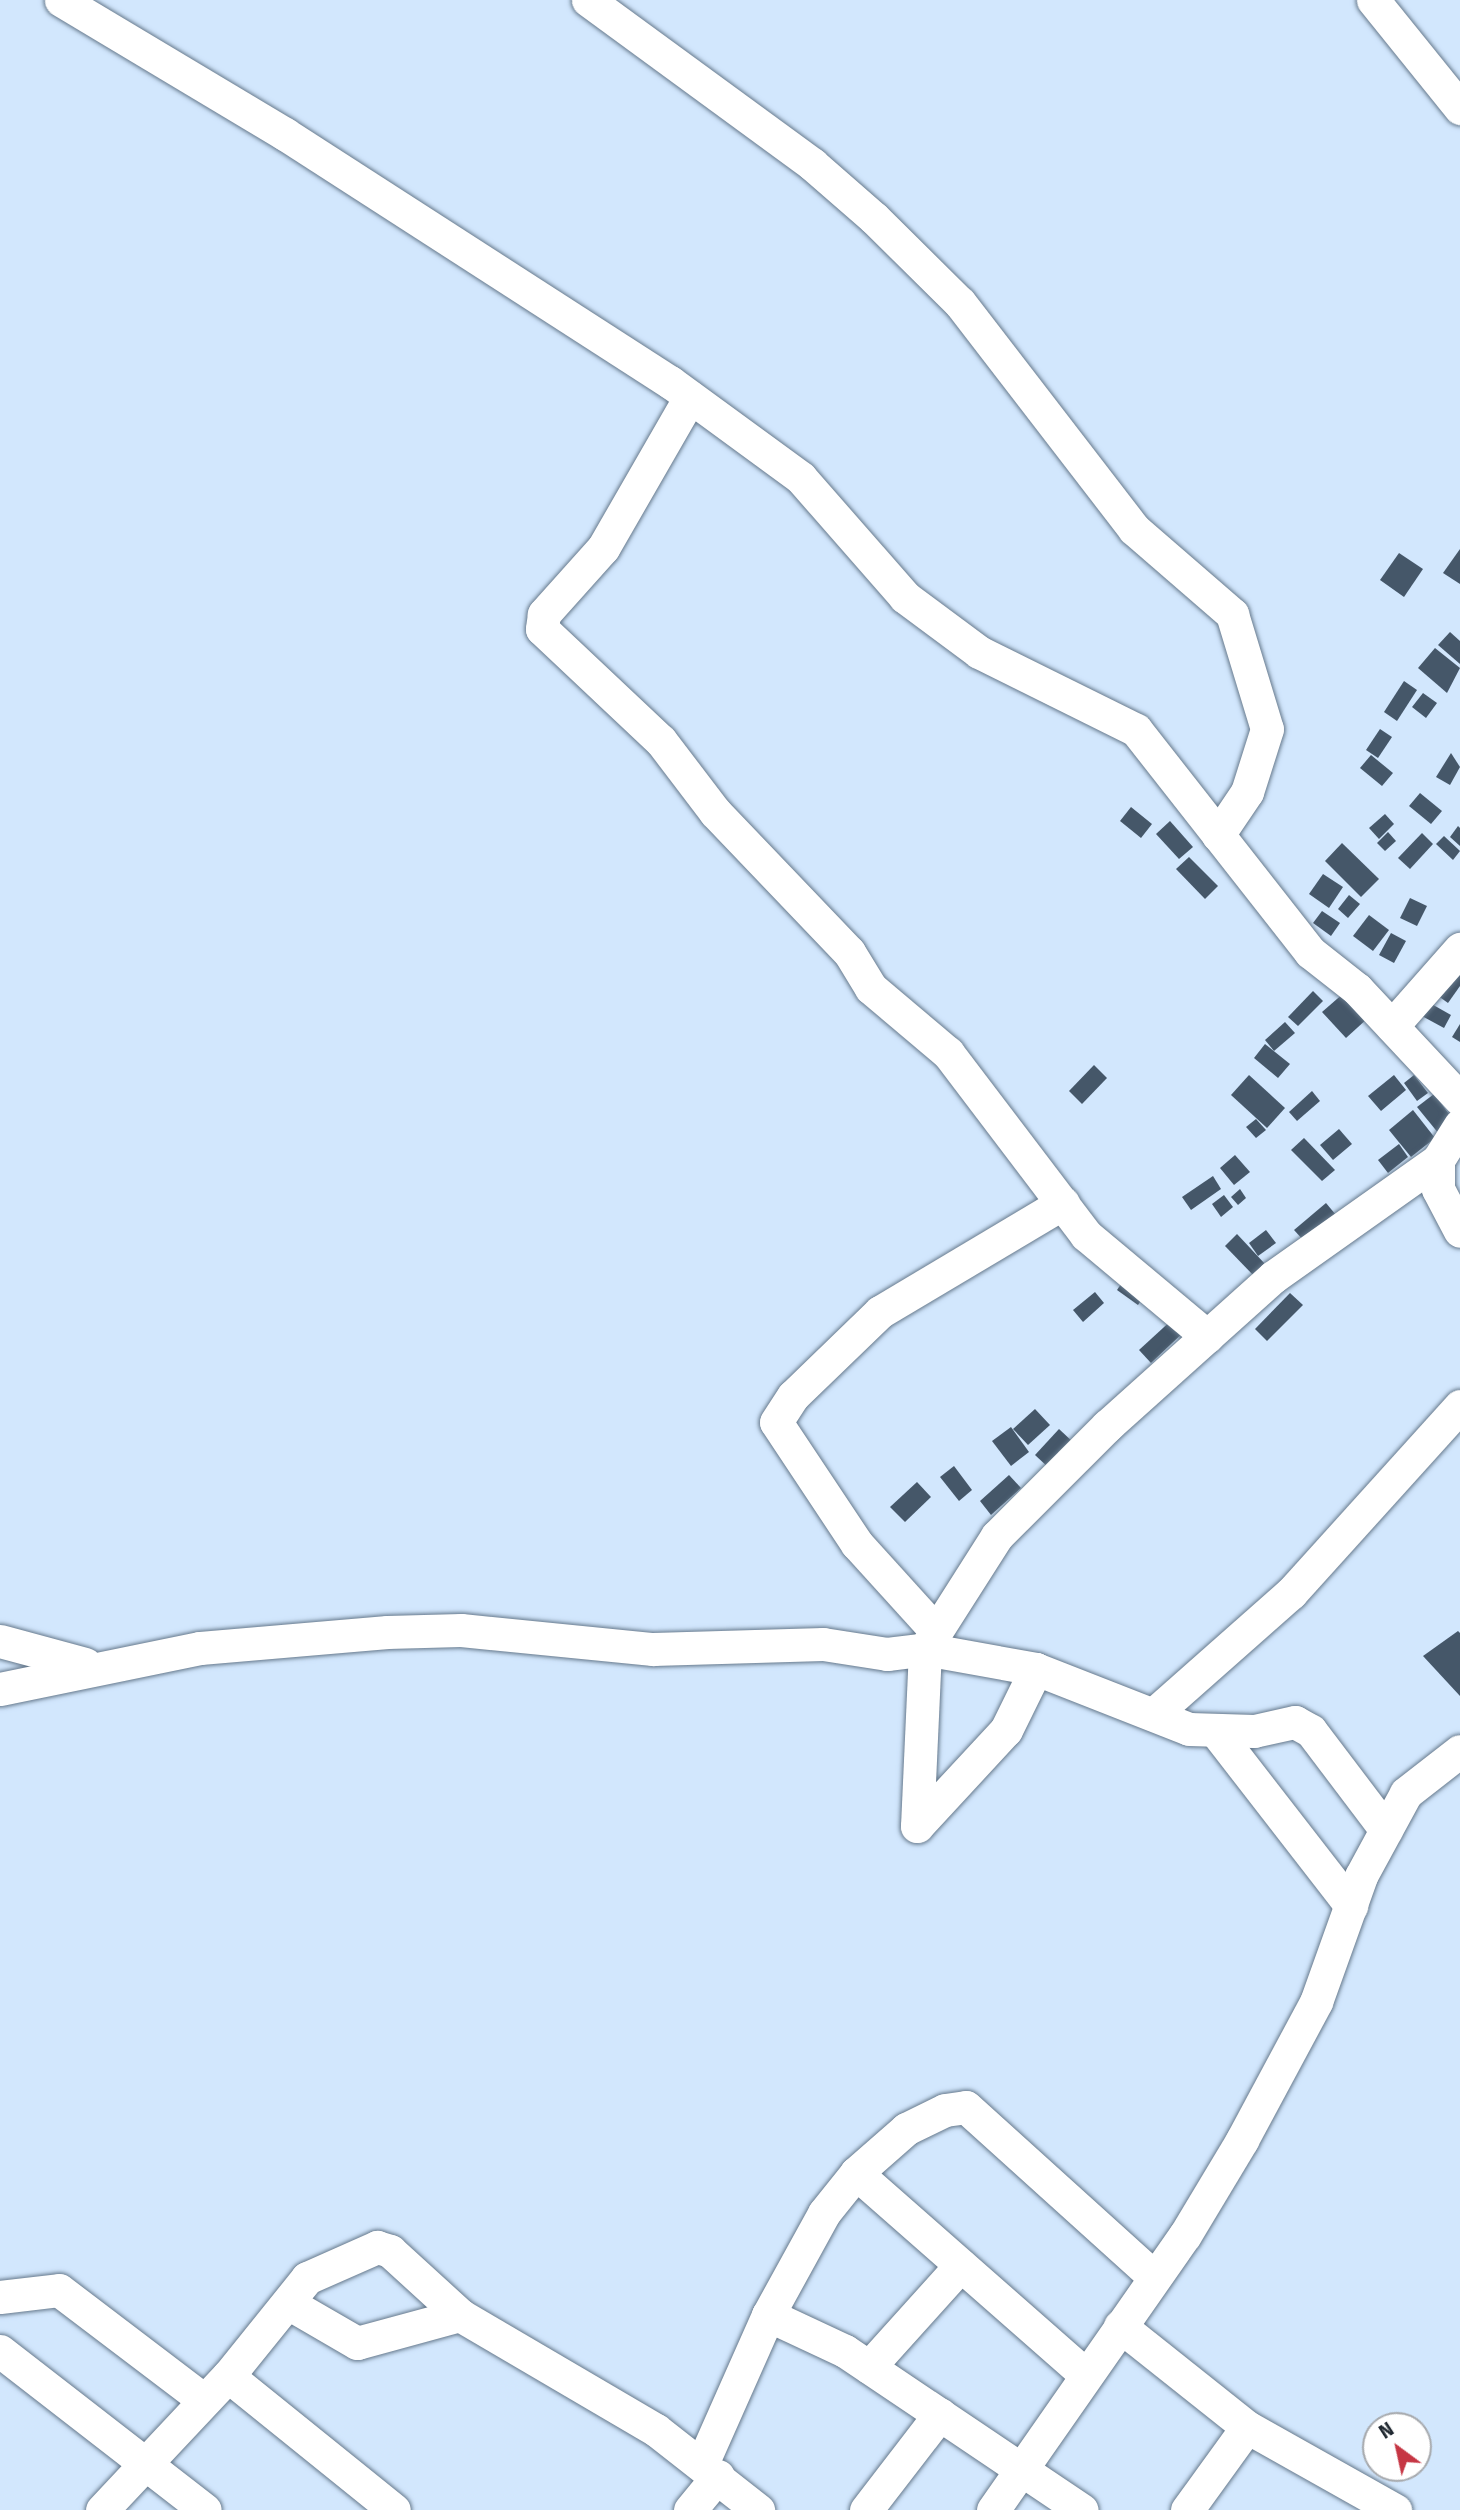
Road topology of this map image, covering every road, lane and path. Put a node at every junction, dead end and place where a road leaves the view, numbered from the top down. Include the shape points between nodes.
1 (61, 0) edge
2 (588, 0) edge
3 (1373, 0) edge
4 (1460, 108) edge
5 (691, 397) junction
6 (1218, 835) junction
7 (1460, 949) edge
8 (1392, 1026) junction
9 (1460, 1099) edge
10 (1460, 1125) edge
11 (1438, 1160) junction
12 (1063, 1203) junction
13 (1460, 1231) edge
14 (1207, 1336) junction
15 (1460, 1406) edge
16 (931, 1640) junction
17 (0, 1641) edge
18 (104, 1667) junction
19 (1036, 1669) junction
20 (0, 1689) edge
21 (1154, 1714) junction
22 (1217, 1733) junction
23 (1460, 1751) edge
24 (1386, 1830) junction
25 (1351, 1906) junction
26 (856, 2173) junction
27 (961, 2265) junction
28 (1154, 2277) junction
29 (0, 2297) edge
30 (288, 2302) junction
31 (460, 2315) junction
32 (768, 2315) junction
33 (1120, 2326) junction
34 (0, 2351) edge
35 (869, 2367) junction
36 (1085, 2374) junction
37 (228, 2376) junction
38 (204, 2400) junction
39 (940, 2414) junction
40 (1247, 2427) junction
41 (147, 2465) junction
42 (1021, 2468) junction
43 (710, 2470) junction
44 (102, 2510) edge
45 (205, 2510) edge
46 (394, 2510) edge
47 (690, 2510) edge
48 (758, 2510) edge
49 (866, 2510) edge
50 (993, 2510) edge
51 (1082, 2510) edge
52 (1187, 2510) edge
53 (1395, 2510) edge

1 - 5 street via 285,134
2 - 6 street via 812,164 874,218 960,303 1134,528 1232,614 1267,729 1247,792
3 - 4 street
5 - 6 street via 801,478 905,597 979,652 1136,730
5 - 12 street via 603,548 544,614 542,629 661,741 715,811 849,952 871,988 948,1053
6 - 8 street via 1310,952
7 - 8 street
8 - 9 street
10 - 11 street
11 - 13 street via 1438,1189
11 - 14 street via 1273,1277
12 - 14 street via 1117,1267
12 - 16 street via 880,1312 793,1396 776,1422 857,1544
14 - 16 street via 997,1536
15 - 21 street via 1291,1593
16 - 18 street via 887,1654 823,1644 653,1649 449,1631 200,1648
16 - 19 street
16 - 19 street via 917,1826 1006,1730
17 - 18 street
18 - 20 street
19 - 21 street
21 - 22 street
22 - 24 street via 1295,1722 1311,1731
22 - 25 street
23 - 24 street via 1406,1793
24 - 25 street
25 - 28 street via 1287,2061
26 - 27 street
26 - 28 street via 905,2130 945,2110 966,2107
26 - 32 street via 824,2213
27 - 35 street
27 - 36 street
28 - 33 street
29 - 38 street via 59,2290
30 - 31 street via 357,2343
30 - 31 street via 313,2274 384,2247
30 - 37 street
31 - 43 street
32 - 35 street
32 - 43 street
33 - 36 street
33 - 40 street
34 - 41 street
35 - 39 street
36 - 42 street
37 - 38 street
37 - 46 street
38 - 41 street
39 - 42 street
39 - 49 street
40 - 52 street
40 - 53 street
41 - 44 street
41 - 45 street
42 - 50 street
42 - 51 street
43 - 47 street
43 - 48 street

